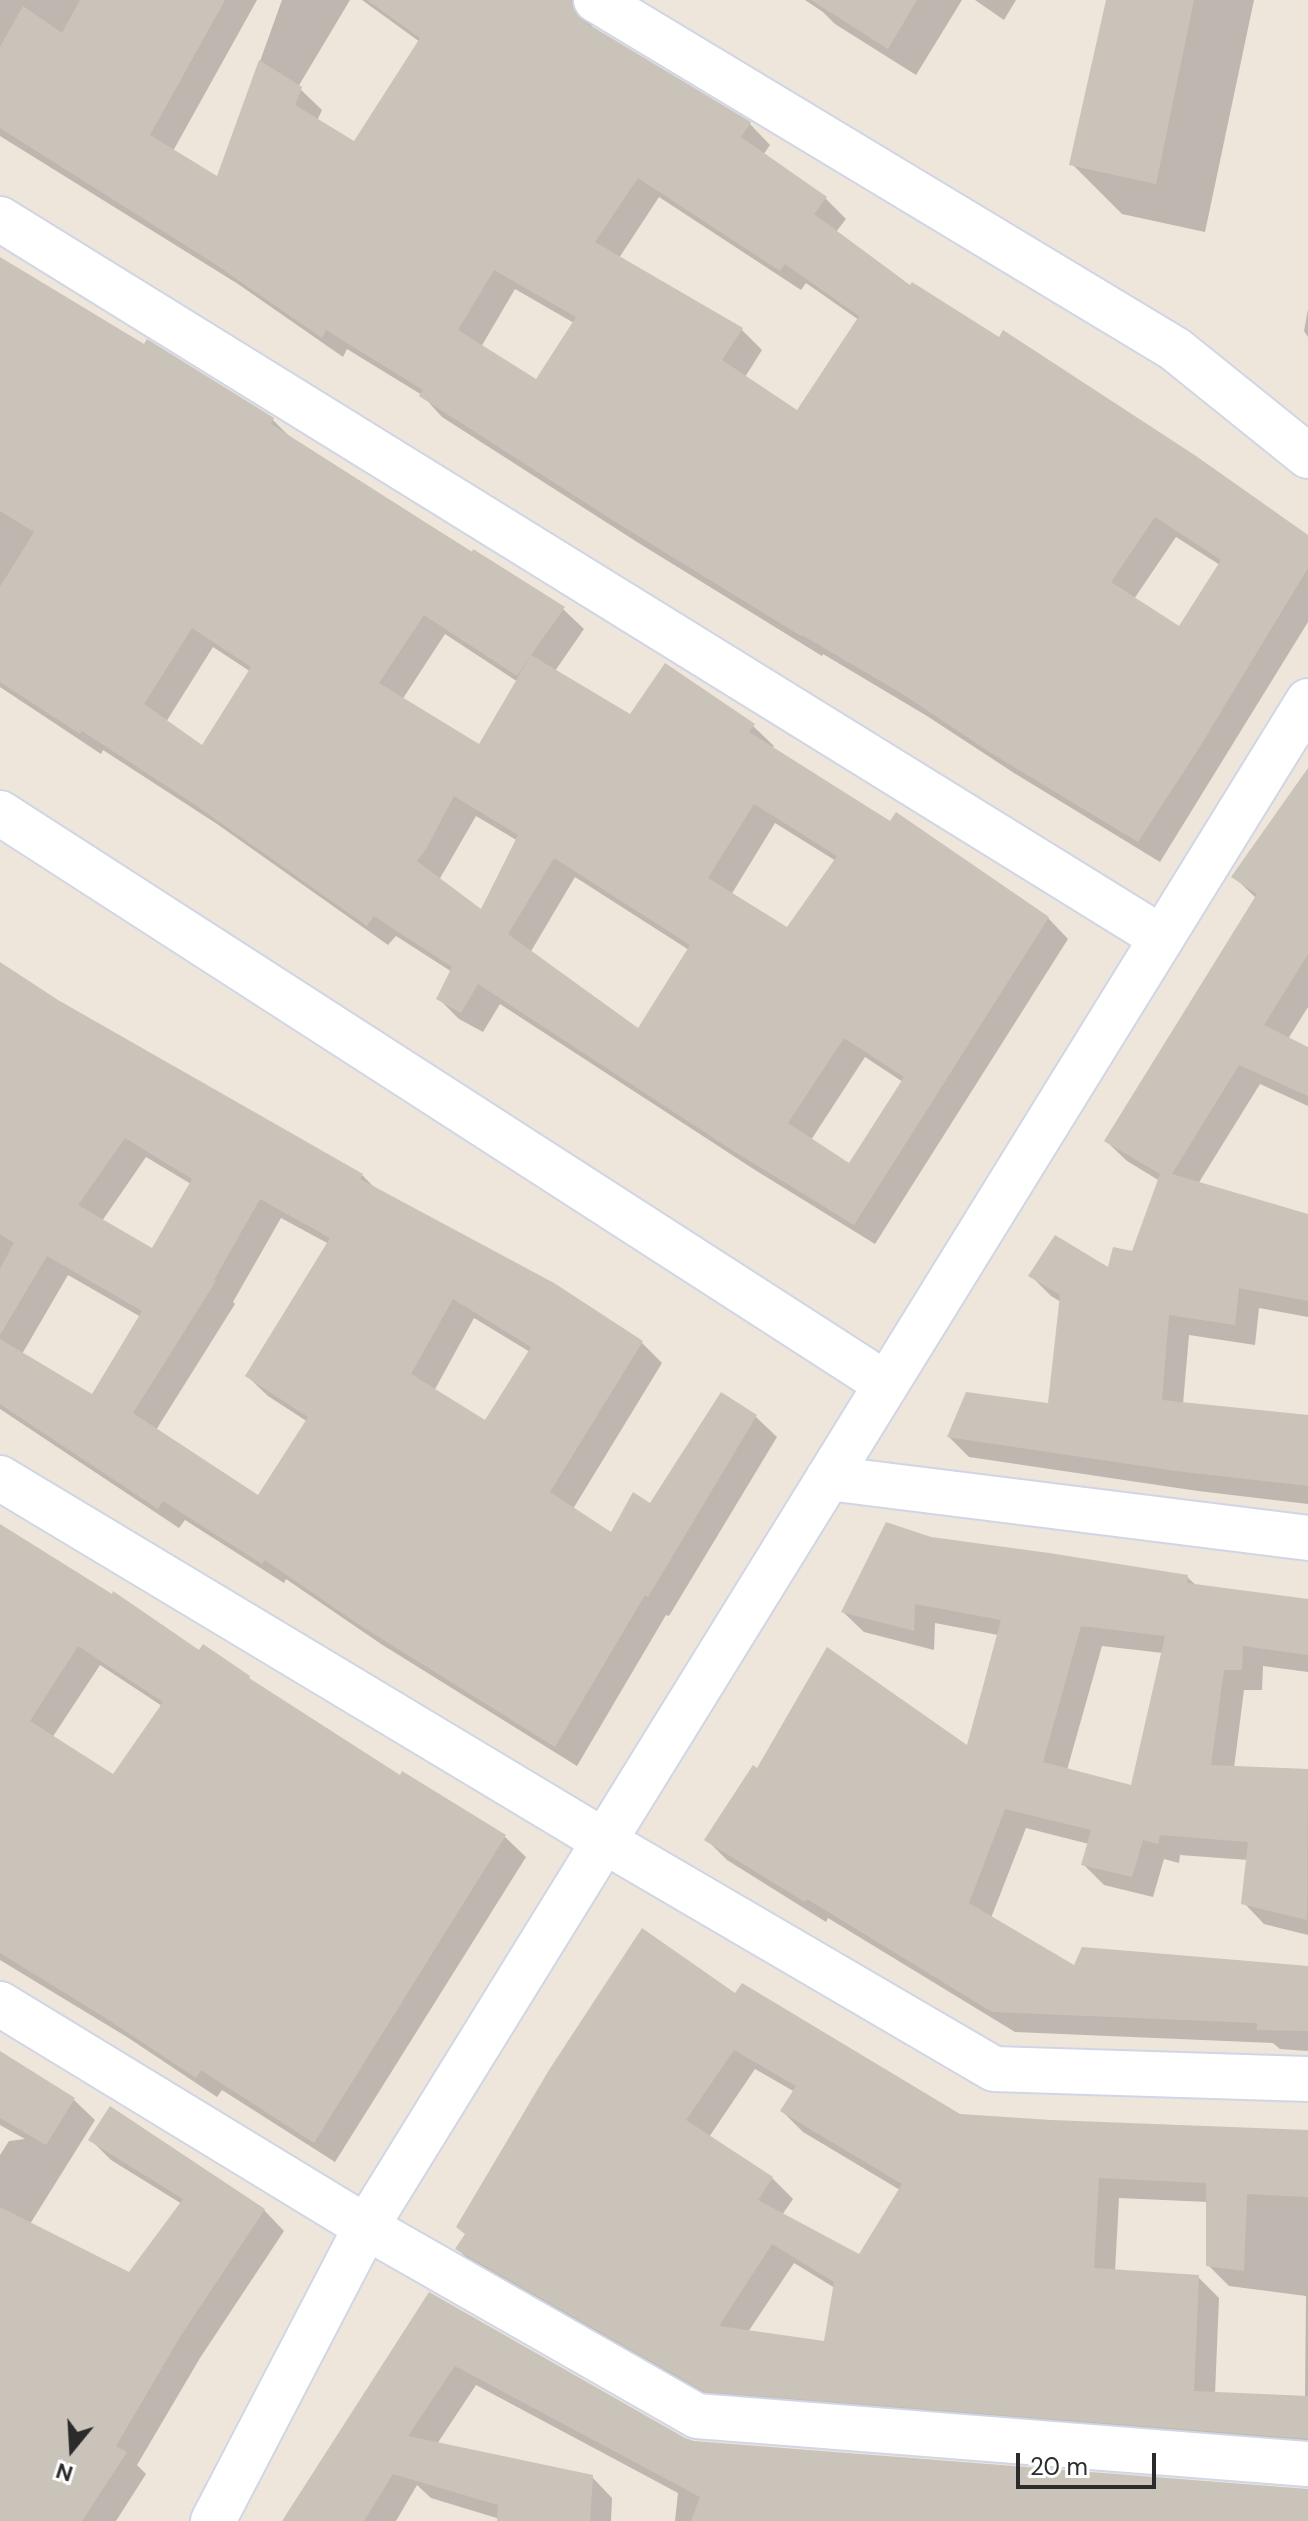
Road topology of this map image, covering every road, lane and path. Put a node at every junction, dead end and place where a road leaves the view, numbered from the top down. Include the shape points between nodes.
1 (596, 0) edge
2 (0, 219) edge
3 (1308, 456) edge
4 (1308, 701) edge
5 (0, 813) edge
6 (1162, 938) junction
7 (886, 1384) junction
8 (0, 1478) edge
9 (828, 1478) junction
10 (1308, 1538) edge
11 (604, 1841) junction
12 (0, 2004) edge
13 (1308, 2079) edge
14 (366, 2227) junction
15 (1308, 2464) edge
16 (213, 2521) edge

1 - 3 street via 1175,349
2 - 6 street
4 - 6 street
5 - 7 street
6 - 7 street
7 - 9 street
8 - 11 street
9 - 10 street
9 - 11 street
11 - 13 street via 994,2069
11 - 14 street
12 - 14 street
14 - 15 street via 697,2416
14 - 16 street

